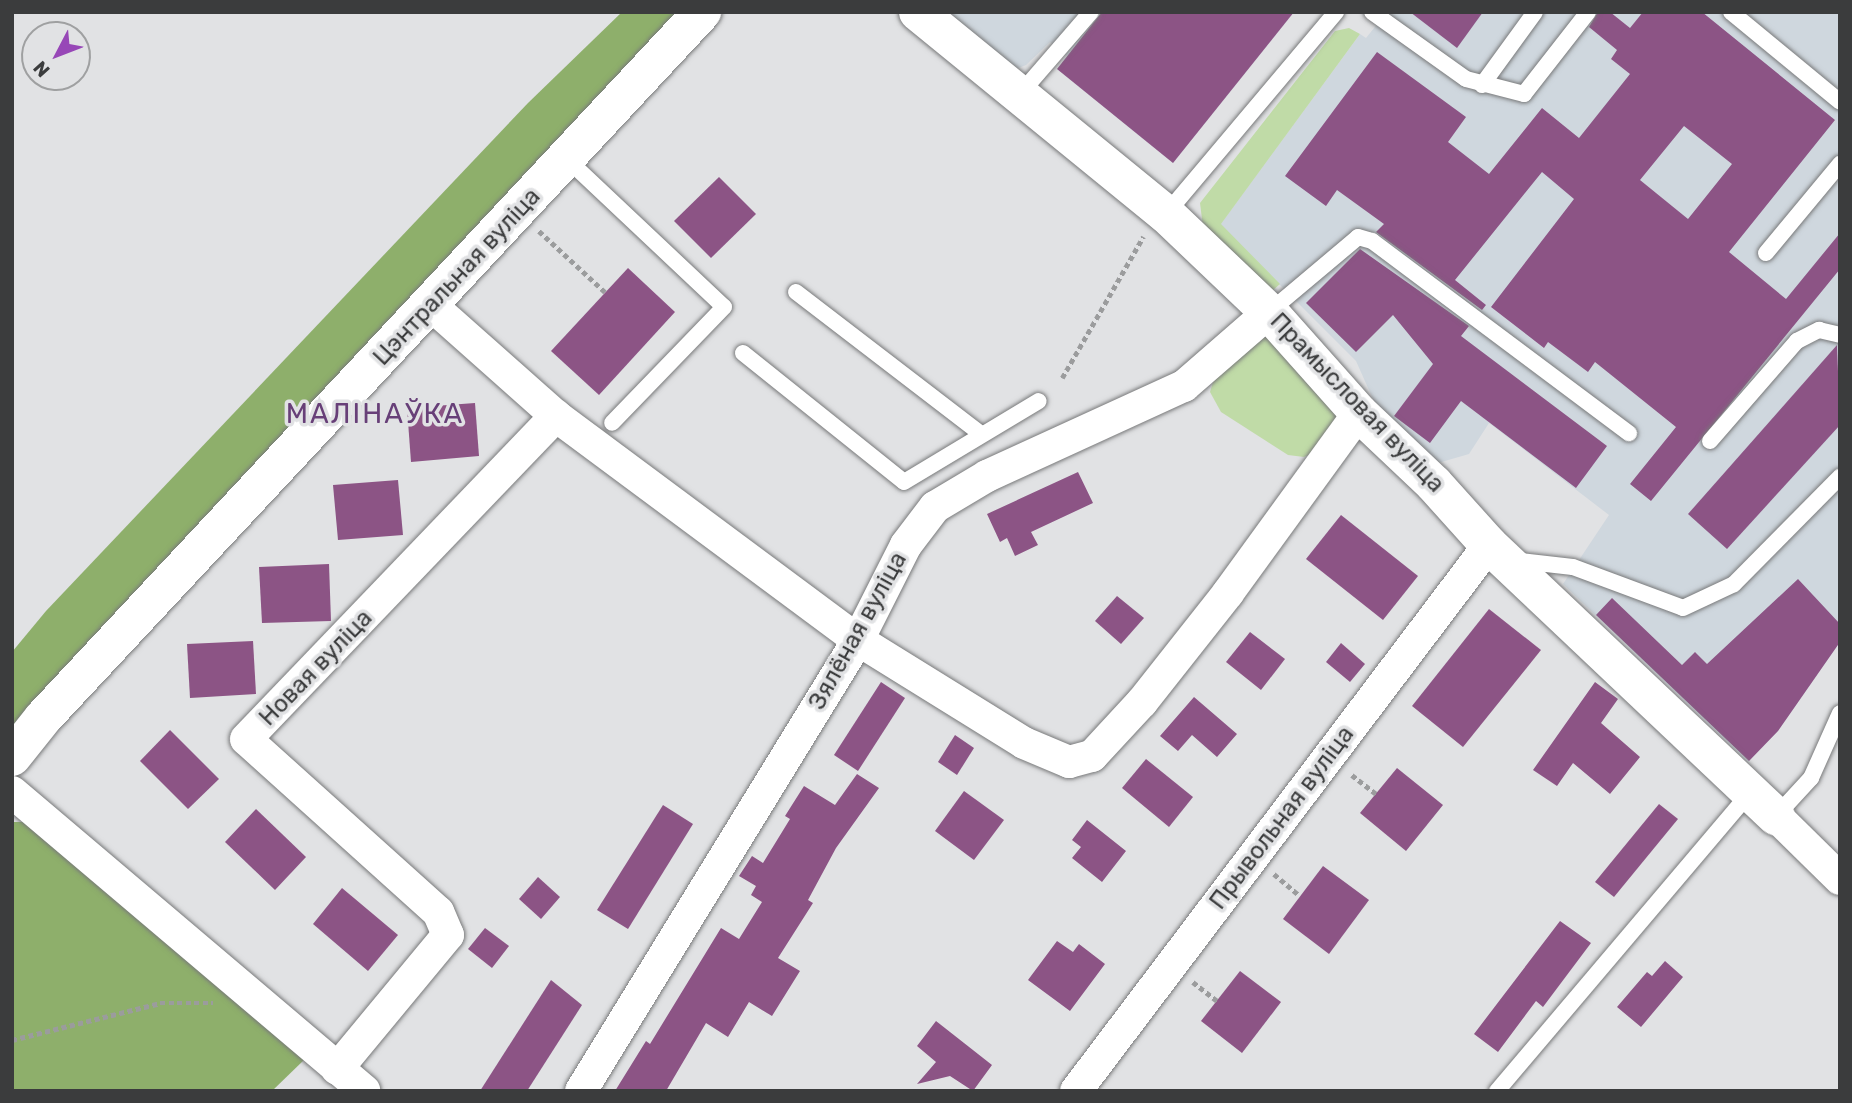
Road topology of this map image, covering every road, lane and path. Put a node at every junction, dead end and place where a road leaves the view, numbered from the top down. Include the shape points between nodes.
1 (702, 12) edge
2 (918, 12) edge
3 (1091, 12) edge
4 (1336, 12) edge
5 (1372, 12) edge
6 (1535, 12) edge
7 (1588, 12) edge
8 (1731, 12) edge
9 (1482, 85) junction
10 (1020, 94) junction
11 (1840, 102) edge
12 (568, 160) junction
13 (1840, 164) edge
14 (1163, 212) junction
15 (518, 213) junction
16 (1766, 253) dead end
17 (605, 292) dead end
18 (796, 292) dead end
19 (432, 305) junction
20 (1269, 312) junction
21 (1840, 335) edge
22 (743, 354) dead end
23 (1062, 378) dead end
24 (1039, 401) dead end
25 (1359, 412) junction
26 (556, 416) junction
27 (612, 423) dead end
28 (980, 433) junction
29 (1629, 433) dead end
30 (1710, 441) dead end
31 (1840, 477) edge
32 (1492, 548) junction
33 (858, 640) junction
34 (1840, 713) edge
35 (12, 757) edge
36 (1343, 768) dead end
37 (12, 792) edge
38 (1376, 794) dead end
39 (1763, 804) junction
40 (1265, 867) dead end
41 (1840, 880) edge
42 (1300, 897) dead end
43 (1191, 980) dead end
44 (1217, 1001) dead end
45 (266, 1008) junction
46 (12, 1040) edge
47 (337, 1069) junction
48 (364, 1091) edge
49 (581, 1091) edge
50 (1076, 1091) edge
51 (1497, 1091) edge

1 - 12 street, Цэнтральная вуліца
2 - 10 street, Прамысловая вуліца
3 - 10 lane
4 - 14 lane
5 - 9 lane via 1466,79
6 - 9 lane
7 - 9 lane via 1524,94
8 - 11 lane
10 - 14 street, Прамысловая вуліца
12 - 15 street, Цэнтральная вуліца
12 - 27 lane via 724,307
13 - 16 lane
14 - 20 street, Прамысловая вуліца
14 - 23 path
15 - 17 path
15 - 19 street, Цэнтральная вуліца
18 - 28 lane
19 - 26 street
19 - 35 street, Цэнтральная вуліца via 43,718
20 - 25 street, Прамысловая вуліца
20 - 29 lane via 1358,237 1372,241
20 - 33 street, Зялёная вуліца via 1184,386 988,476 935,507 906,545
21 - 30 lane via 1819,330 1797,341
22 - 28 lane via 904,482
24 - 28 lane
25 - 32 street, Прамысловая вуліца
25 - 33 street via 1228,593 1142,702 1092,756 1069,762 1024,743
26 - 33 street
26 - 47 street, Новая вуліца via 246,739 439,912 448,935
31 - 32 lane via 1734,584 1683,608 1573,567 1531,566
32 - 39 street, Прамысловая вуліца
32 - 50 street, Прывольная вуліца
33 - 49 street, Зялёная вуліца
34 - 39 lane via 1811,778
36 - 38 path
37 - 45 street
39 - 41 street
39 - 51 lane
40 - 42 path
43 - 44 path
45 - 46 path via 160,1003
45 - 47 street
47 - 48 street

